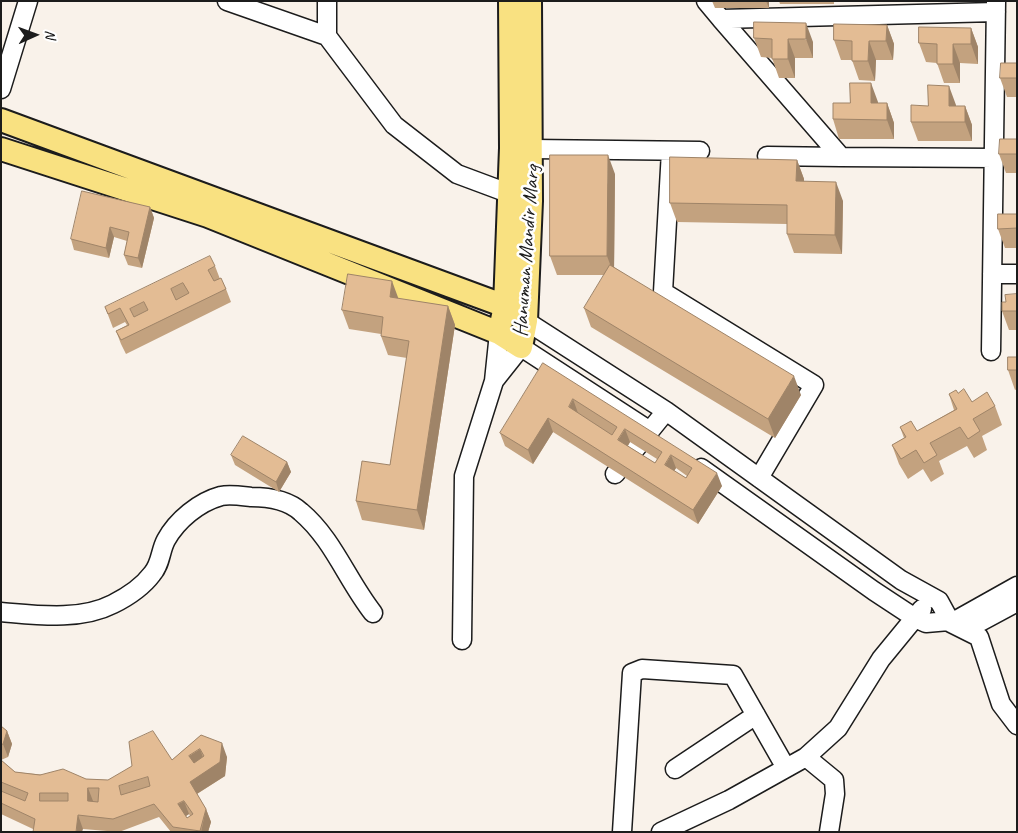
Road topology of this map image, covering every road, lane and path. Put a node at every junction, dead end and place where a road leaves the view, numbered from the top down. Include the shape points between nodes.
1 (28, 1) edge
2 (227, 1) edge
3 (327, 1) edge
4 (510, 1) edge
5 (530, 1) edge
6 (706, 1) edge
7 (996, 7) edge
8 (720, 19) junction
9 (327, 36) junction
10 (1, 90) edge
11 (1, 120) edge
12 (533, 148) junction
13 (1, 149) edge
14 (671, 150) junction
15 (700, 151) dead end
16 (767, 156) dead end
17 (842, 157) junction
18 (994, 158) junction
19 (508, 193) junction
20 (507, 242) junction
21 (530, 245) junction
22 (992, 274) junction
23 (1017, 274) edge
24 (505, 306) junction
25 (526, 322) junction
26 (499, 333) junction
27 (521, 347) junction
28 (991, 351) dead end
29 (494, 381) junction
30 (666, 411) junction
31 (650, 431) junction
32 (665, 442) edge
33 (689, 459) edge
34 (615, 474) edge
35 (759, 478) junction
36 (1017, 586) edge
37 (932, 597) junction
38 (1017, 602) edge
39 (1, 612) edge
40 (373, 613) dead end
41 (915, 618) junction
42 (955, 625) junction
43 (462, 640) dead end
44 (756, 715) junction
45 (1017, 725) edge
46 (806, 756) junction
47 (786, 768) junction
48 (675, 769) dead end
49 (622, 832) edge
50 (661, 832) edge
51 (829, 832) edge

1 - 10 street
2 - 9 street
3 - 9 street
4 - 19 main road, Hanuman Mandir Marg via 511,148
5 - 12 main road, Hanuman Mandir Marg
6 - 8 street
7 - 8 street
7 - 18 street
8 - 17 street
9 - 19 street via 394,125 458,174
11 - 24 main road
12 - 14 street
12 - 21 main road, Hanuman Mandir Marg
13 - 26 main road via 208,216
14 - 15 street
14 - 35 street via 662,292 814,385
16 - 17 street
17 - 18 street
18 - 22 street
19 - 20 main road, Hanuman Mandir Marg
20 - 21 main road
20 - 24 main road, Hanuman Mandir Marg
21 - 25 main road, Hanuman Mandir Marg
22 - 23 street
22 - 28 street
24 - 25 main road
24 - 26 main road, Hanuman Mandir Marg
25 - 27 main road, Hanuman Mandir Marg
25 - 30 street
26 - 27 main road
26 - 29 street, Hanuman Mandir Marg
27 - 29 street, Hanuman Mandir Marg
27 - 31 street
29 - 43 street via 464,476
30 - 31 street
30 - 35 street
31 - 32 street
31 - 34 street
33 - 41 street
35 - 37 street via 901,580
36 - 42 street
37 - 41 street
37 - 42 street
38 - 42 street
39 - 40 street via 47,615 91,612 113,604 153,574 174,526 199,506 222,496 270,497 300,510 325,536
41 - 42 street via 926,623
41 - 46 street via 881,659 838,728
42 - 45 street via 979,637 1001,704
44 - 47 street
44 - 48 street
44 - 49 street via 733,675 642,669 632,673
46 - 47 street
46 - 51 street via 834,780
47 - 50 street via 729,800

